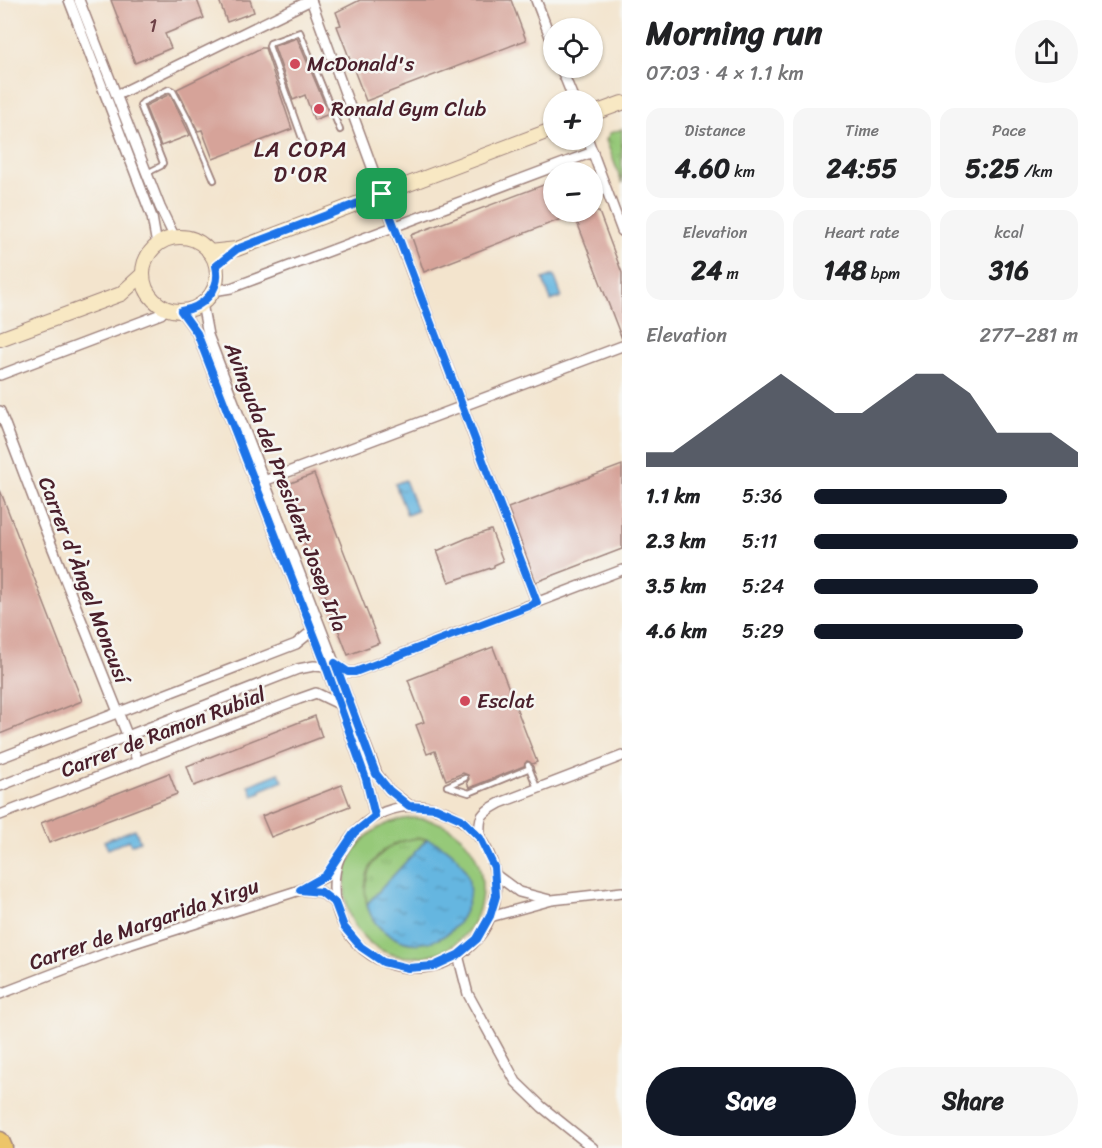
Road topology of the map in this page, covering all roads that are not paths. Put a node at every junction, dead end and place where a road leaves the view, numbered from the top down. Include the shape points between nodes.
1 (69, 0) edge
2 (79, 0) edge
3 (311, 0) edge
4 (536, 0) edge
5 (543, 18) edge
6 (117, 95) junction
7 (622, 103) edge
8 (603, 110) edge
9 (340, 130) dead end
10 (543, 133) edge
11 (304, 144) dead end
12 (593, 152) joint
13 (147, 173) junction
14 (214, 180) dead end
15 (382, 194) junction
16 (394, 227) junction
17 (622, 231) edge
18 (175, 238) junction
19 (157, 245) junction
20 (237, 249) junction
21 (209, 252) junction
22 (216, 266) junction
23 (143, 274) junction
24 (213, 291) junction
25 (121, 294) junction
26 (151, 297) junction
27 (202, 303) junction
28 (166, 308) junction
29 (181, 311) junction
30 (0, 339) edge
31 (622, 346) edge
32 (0, 375) edge
33 (463, 406) junction
34 (0, 411) edge
35 (264, 481) junction
36 (622, 570) edge
37 (537, 603) junction
38 (312, 631) junction
39 (331, 665) junction
40 (339, 704) junction
41 (117, 713) junction
42 (127, 736) junction
43 (622, 756) edge
44 (0, 758) edge
45 (138, 762) junction
46 (465, 778) dead end
47 (0, 786) edge
48 (537, 789) junction
49 (409, 806) junction
50 (0, 815) edge
51 (375, 816) junction
52 (480, 838) junction
53 (340, 855) junction
54 (496, 875) junction
55 (300, 890) junction
56 (622, 892) edge
57 (552, 900) junction
58 (335, 903) junction
59 (490, 916) junction
60 (458, 955) junction
61 (0, 994) edge
62 (0, 1141) edge
63 (3, 1148) edge
64 (593, 1148) edge

1 - 19 street via 152,218
2 - 6 street
3 - 6 street
3 - 15 street
4 - 5 street
6 - 13 street
7 - 8 main road
9 - 11 lane via 299,31 269,46
10 - 15 main road
12 - 16 street
12 - 17 street
13 - 14 lane via 163,163 140,105 169,89 190,123
13 - 18 street
15 - 16 street
15 - 20 main road
16 - 24 street via 231,288
16 - 33 street
18 - 19 main road
18 - 21 main road via 197,241
19 - 23 main road via 147,258
20 - 21 main road
20 - 22 main road
21 - 22 main road
22 - 24 main road
23 - 25 main road
23 - 26 main road
24 - 27 main road
25 - 26 main road
25 - 30 main road
26 - 28 main road
27 - 29 main road
27 - 35 street, Avinguda del President Josep Irla via 208,335
28 - 29 main road
28 - 32 street via 161,314
29 - 38 street, Avinguda del President Josep Irla via 197,333
31 - 33 street
33 - 35 street
33 - 37 street
34 - 41 street, Carrer d'Àngel Moncusí
35 - 39 street, Avinguda del President Josep Irla
36 - 37 street, Carrer de Ramon Rubial
37 - 39 street, Carrer de Ramon Rubial via 355,672
38 - 39 street, Avinguda del President Josep Irla
38 - 41 street, Carrer de Ramon Rubial via 296,644
39 - 40 street, Avinguda del President Josep Irla
39 - 42 street, Carrer de Ramon Rubial via 298,669
39 - 49 street, Avinguda del President Josep Irla via 376,774
40 - 45 street, Carrer de Ramon Rubial via 316,693
40 - 51 street, Avinguda del President Josep Irla
41 - 42 street, Carrer d'Àngel Moncusí
41 - 44 street, Carrer de Ramon Rubial
42 - 45 street, Carrer d'Àngel Moncusí
42 - 47 street, Carrer de Ramon Rubial
43 - 48 street
45 - 50 street, Carrer de Ramon Rubial
46 - 48 lane via 447,786 469,793 529,767
48 - 52 street via 483,813 479,820
49 - 51 street
49 - 52 street via 436,808 461,819
51 - 53 street via 354,833
52 - 54 street
53 - 55 street, Carrer de Margarida Xirgu via 325,876
53 - 58 street via 334,879
54 - 57 street via 519,892
54 - 59 street via 496,896
55 - 58 street via 321,892
55 - 61 street, Carrer de Margarida Xirgu via 128,945
56 - 57 street
57 - 59 street
58 - 60 street via 344,927 361,947 383,962 408,968 434,966
59 - 60 street via 477,939
60 - 64 street via 468,994 516,1082
62 - 63 highway

